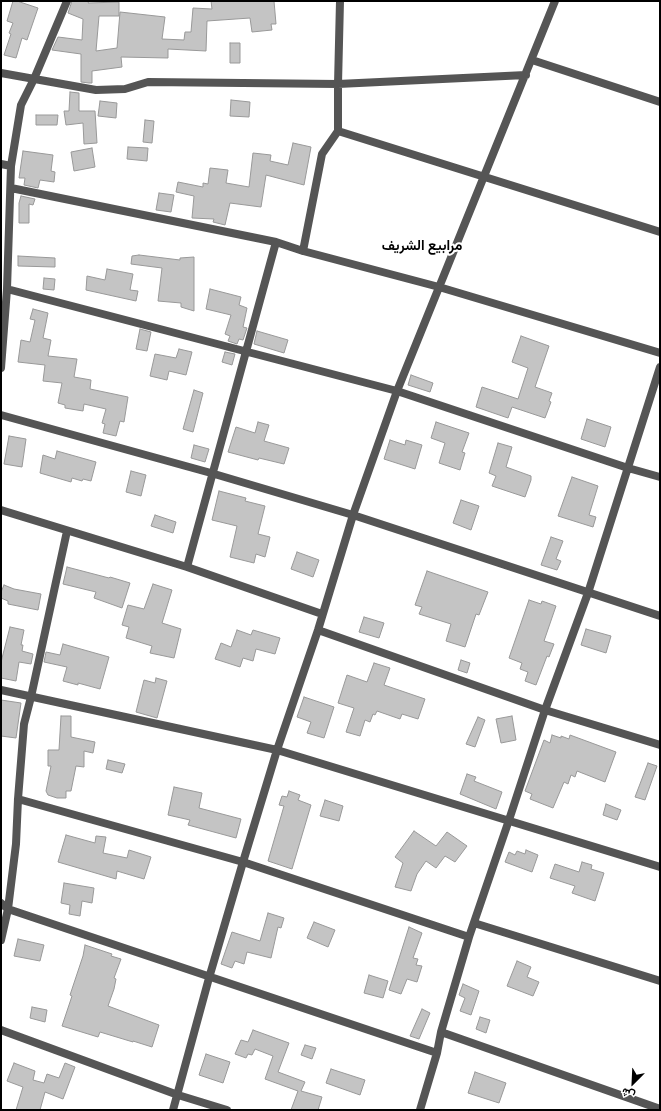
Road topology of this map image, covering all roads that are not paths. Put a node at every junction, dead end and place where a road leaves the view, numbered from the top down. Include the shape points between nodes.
1 (67, 1) edge
2 (340, 1) edge
3 (555, 1) edge
4 (532, 60) junction
5 (1, 73) edge
6 (526, 75) junction
7 (34, 79) junction
8 (338, 84) junction
9 (660, 102) edge
10 (338, 131) junction
11 (1, 164) edge
12 (11, 166) junction
13 (483, 177) junction
14 (11, 188) junction
15 (660, 232) edge
16 (276, 242) junction
17 (303, 251) junction
18 (439, 287) junction
19 (7, 289) junction
20 (246, 352) junction
21 (660, 353) edge
22 (660, 367) edge
23 (1, 368) edge
24 (397, 391) junction
25 (1, 415) edge
26 (628, 468) junction
27 (212, 474) junction
28 (660, 477) edge
29 (1, 510) edge
30 (353, 515) junction
31 (67, 531) junction
32 (186, 567) junction
33 (588, 593) junction
34 (322, 614) junction
35 (660, 616) edge
36 (318, 630) junction
37 (1, 690) edge
38 (31, 697) junction
39 (545, 710) junction
40 (660, 745) edge
41 (277, 750) junction
42 (18, 799) junction
43 (509, 820) junction
44 (243, 862) junction
45 (660, 867) edge
46 (1, 903) edge
47 (8, 909) junction
48 (474, 923) junction
49 (469, 937) junction
50 (1, 940) edge
51 (209, 978) junction
52 (660, 981) edge
53 (1, 1030) edge
54 (441, 1032) junction
55 (437, 1053) junction
56 (178, 1095) junction
57 (660, 1108) edge
58 (173, 1110) edge
59 (227, 1110) edge
60 (420, 1110) edge

1 - 7 street
2 - 8 street
3 - 4 street
4 - 6 street
4 - 9 street
5 - 7 street
6 - 8 street
6 - 13 street
7 - 8 street via 96,90 125,89 148,82
7 - 12 street via 21,106
8 - 10 street
10 - 13 street
10 - 17 street via 322,154
11 - 12 street
12 - 14 street
13 - 15 street
13 - 18 street
14 - 16 street
14 - 19 street
16 - 17 street
16 - 20 street
17 - 18 street
18 - 21 street
18 - 24 street
19 - 20 street
19 - 23 street
20 - 24 street
20 - 27 street
22 - 26 street
24 - 26 street
24 - 30 street
25 - 27 street
26 - 28 street
26 - 33 street
27 - 30 street
27 - 32 street
29 - 31 street
30 - 33 street
30 - 34 street
31 - 32 street
31 - 38 street
32 - 34 street
33 - 35 street
33 - 39 street
34 - 36 street
36 - 39 street
36 - 41 street
37 - 38 street
38 - 41 street
38 - 42 street via 24,724
39 - 40 street
39 - 43 street
41 - 43 street
41 - 44 street
42 - 44 street
42 - 47 street via 16,844
43 - 45 street
43 - 48 street
44 - 49 street
44 - 51 street
46 - 47 street
47 - 50 street
47 - 51 street
48 - 49 street
48 - 52 street
49 - 54 street
51 - 55 street
51 - 56 street
53 - 56 street
54 - 55 street
54 - 57 street
55 - 60 street
56 - 58 street
56 - 59 street

